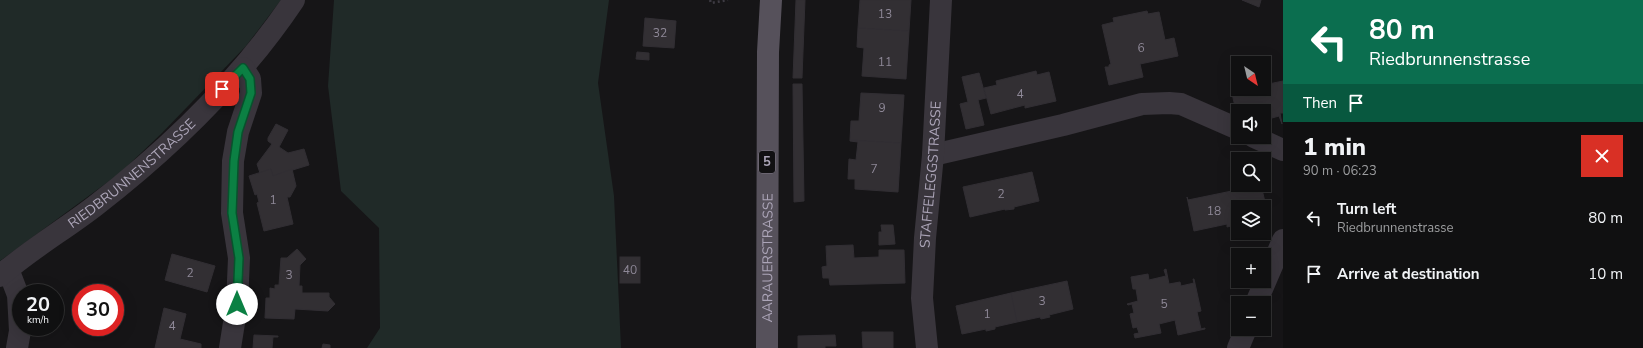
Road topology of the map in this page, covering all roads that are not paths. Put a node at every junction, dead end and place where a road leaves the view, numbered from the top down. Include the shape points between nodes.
1 (294, 0) edge
2 (771, 0) edge
3 (941, 0) edge
4 (243, 68) junction
5 (1231, 126) edge
6 (1270, 144) edge
7 (1283, 150) edge
8 (934, 155) junction
9 (1283, 240) edge
10 (4, 273) edge
11 (1259, 296) edge
12 (1243, 336) edge
13 (17, 348) edge
14 (230, 348) edge
15 (767, 348) edge
16 (927, 348) edge
17 (1238, 348) edge

1 - 4 street, RIEDBRUNNENSTRASSE
2 - 15 main road, AARAUERSTRASSE / 5 via 768,52
3 - 8 street, STAFFELEGGSTRASSE
4 - 10 street, RIEDBRUNNENSTRASSE via 169,143 95,206
4 - 14 street via 250,79 251,93 238,132 234,161 232,213 239,258 237,304
5 - 8 street via 1181,104 1142,104
6 - 7 street
8 - 16 street, STAFFELEGGSTRASSE via 925,238 922,298
9 - 11 street
10 - 13 street via 18,295 20,331
12 - 17 street

